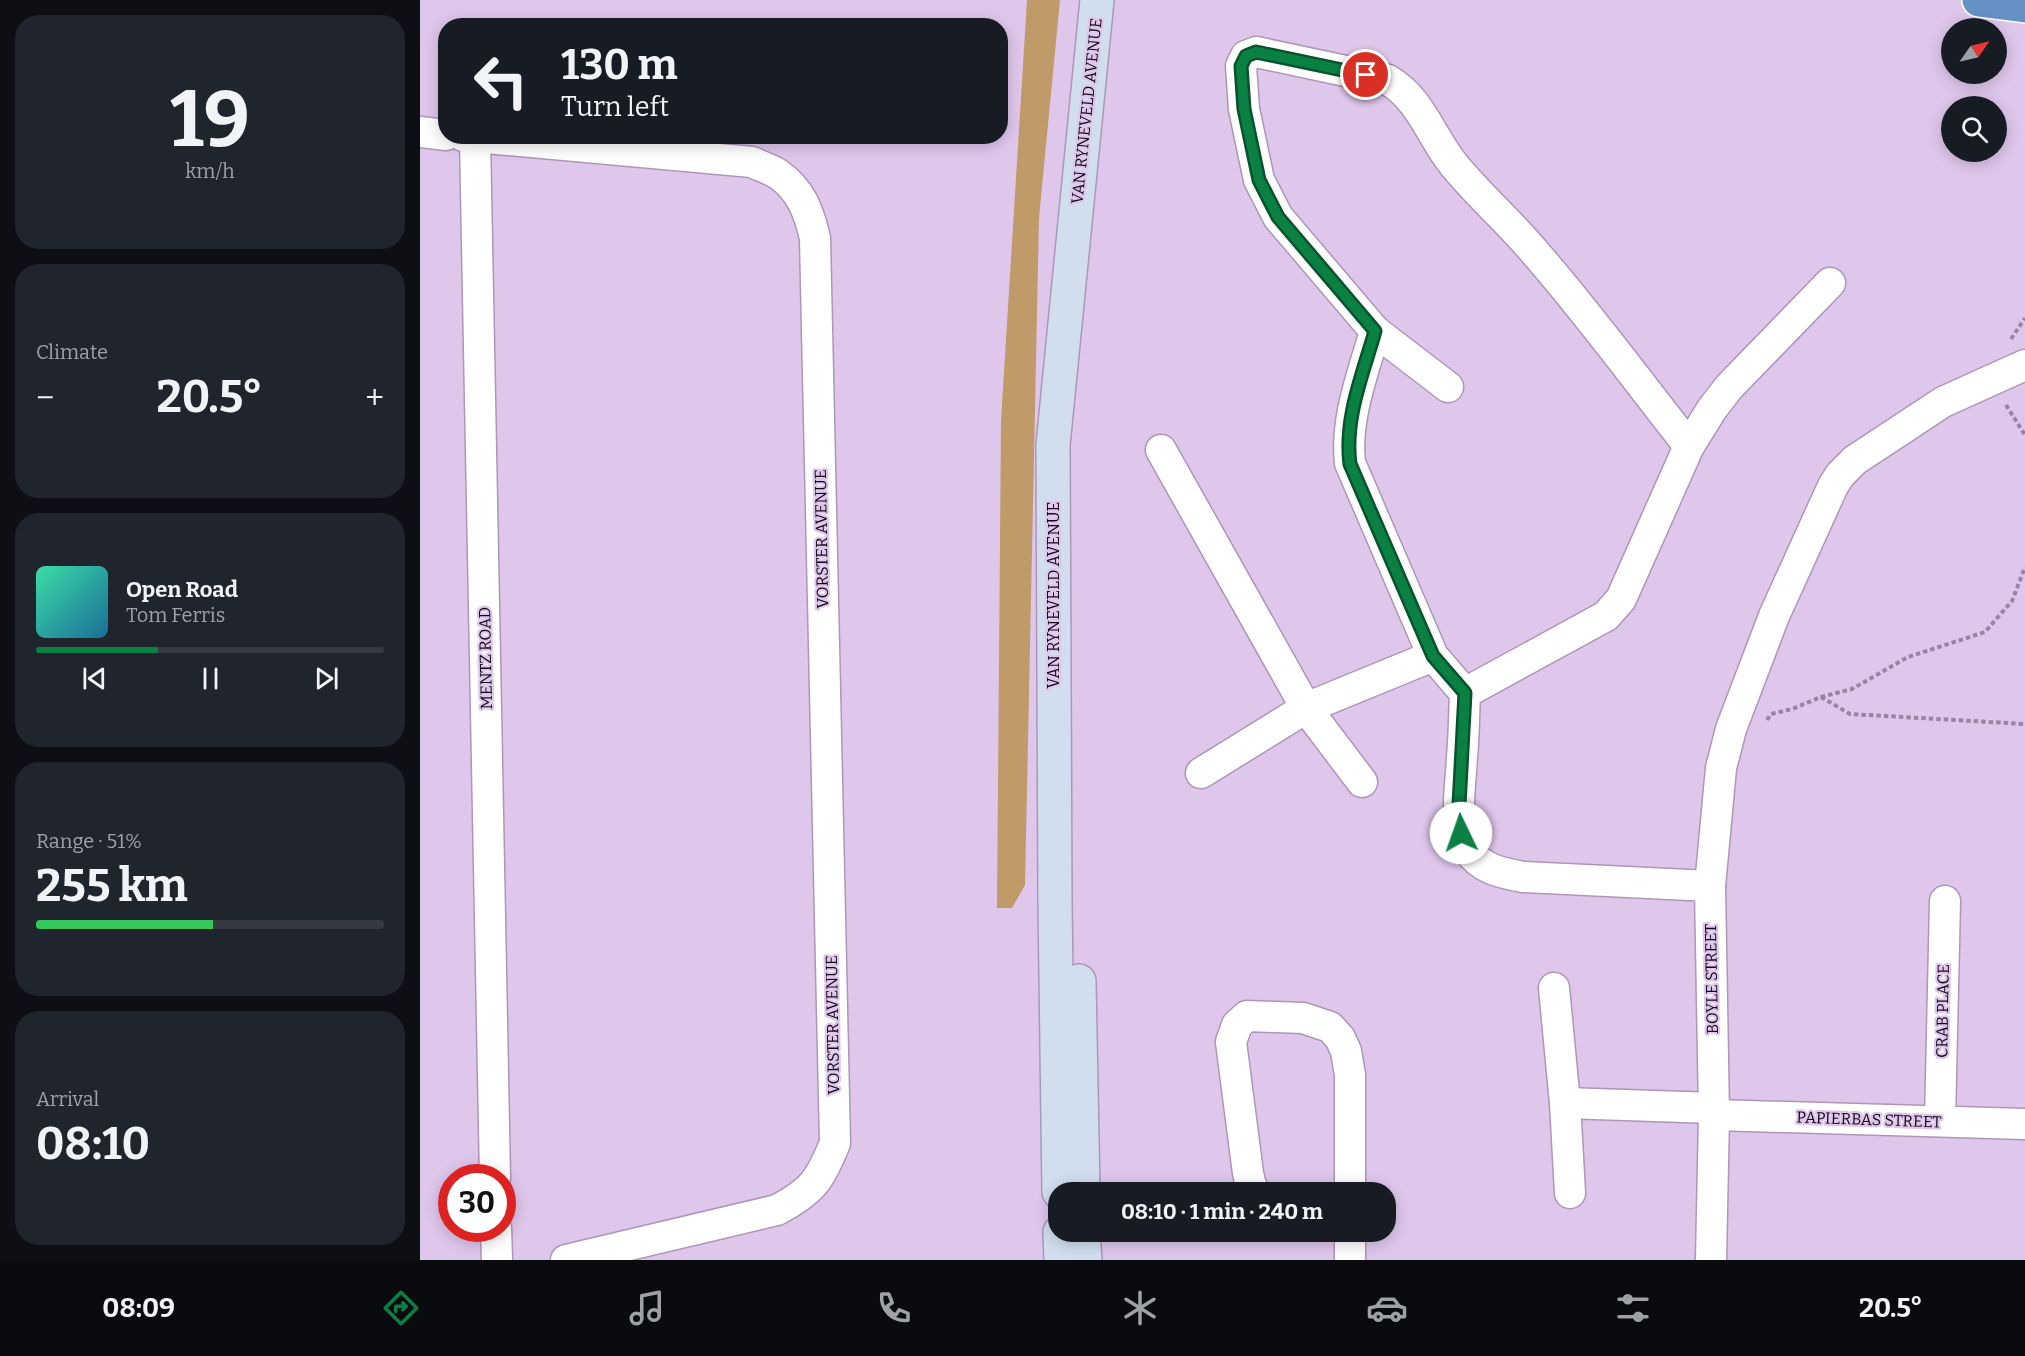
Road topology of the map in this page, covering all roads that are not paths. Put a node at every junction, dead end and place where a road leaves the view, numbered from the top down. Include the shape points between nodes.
1 (1097, 0) edge
2 (1116, 0) edge
3 (1979, 0) edge
4 (2025, 6) edge
5 (420, 132) edge
6 (438, 134) edge
7 (469, 144) edge
8 (548, 144) edge
9 (1830, 283) dead end
10 (1375, 331) junction
11 (2025, 365) edge
12 (1448, 387) dead end
13 (1689, 446) junction
14 (1161, 450) dead end
15 (1433, 656) junction
16 (1465, 693) junction
17 (1306, 708) junction
18 (1201, 773) dead end
19 (1362, 782) dead end
20 (1710, 885) junction
21 (1945, 901) dead end
22 (1554, 988) dead end
23 (1565, 1103) junction
24 (1714, 1112) junction
25 (1940, 1121) junction
26 (2025, 1124) edge
27 (495, 1164) edge
28 (1059, 1182) edge
29 (1083, 1182) edge
30 (1251, 1182) edge
31 (1350, 1182) edge
32 (1570, 1192) dead end
33 (496, 1242) edge
34 (1349, 1242) edge
35 (496, 1260) edge
36 (567, 1260) edge
37 (1350, 1260) edge
38 (1712, 1260) edge

1 - 28 main road, VAN RYNEVELD AVENUE via 1053,445
2 - 29 main road, VAN RYNEVELD AVENUE via 1074,446
3 - 4 highway
5 - 6 street
7 - 27 street, MENTZ ROAD
8 - 36 street, VORSTER AVENUE via 752,162 778,174 798,194 810,214 815,238 835,1143 811,1188 777,1210
9 - 13 street via 1729,387
10 - 12 street
10 - 13 street via 1278,217 1259,180 1244,109 1241,66 1246,56 1256,52 1388,80 1399,86 1451,162 1538,255
10 - 15 street via 1351,416 1350,464
11 - 20 street, BOYLE STREET via 1943,402 1855,460 1833,486 1773,616 1731,729 1721,768
13 - 16 street via 1614,609
14 - 17 street
15 - 16 street
15 - 17 street
16 - 20 street via 1461,833 1467,849 1479,862 1498,872 1523,877
17 - 18 street
17 - 19 street
20 - 24 street, BOYLE STREET
21 - 25 street, CRAB PLACE
22 - 23 street
23 - 24 street, PAPIERBAS STREET
23 - 32 street
24 - 25 street, PAPIERBAS STREET
24 - 38 street, BOYLE STREET
25 - 26 street, PAPIERBAS STREET
30 - 31 street via 1231,1042 1237,1025 1247,1016 1303,1018 1330,1027 1340,1038 1350,1075
33 - 35 street
34 - 37 street

